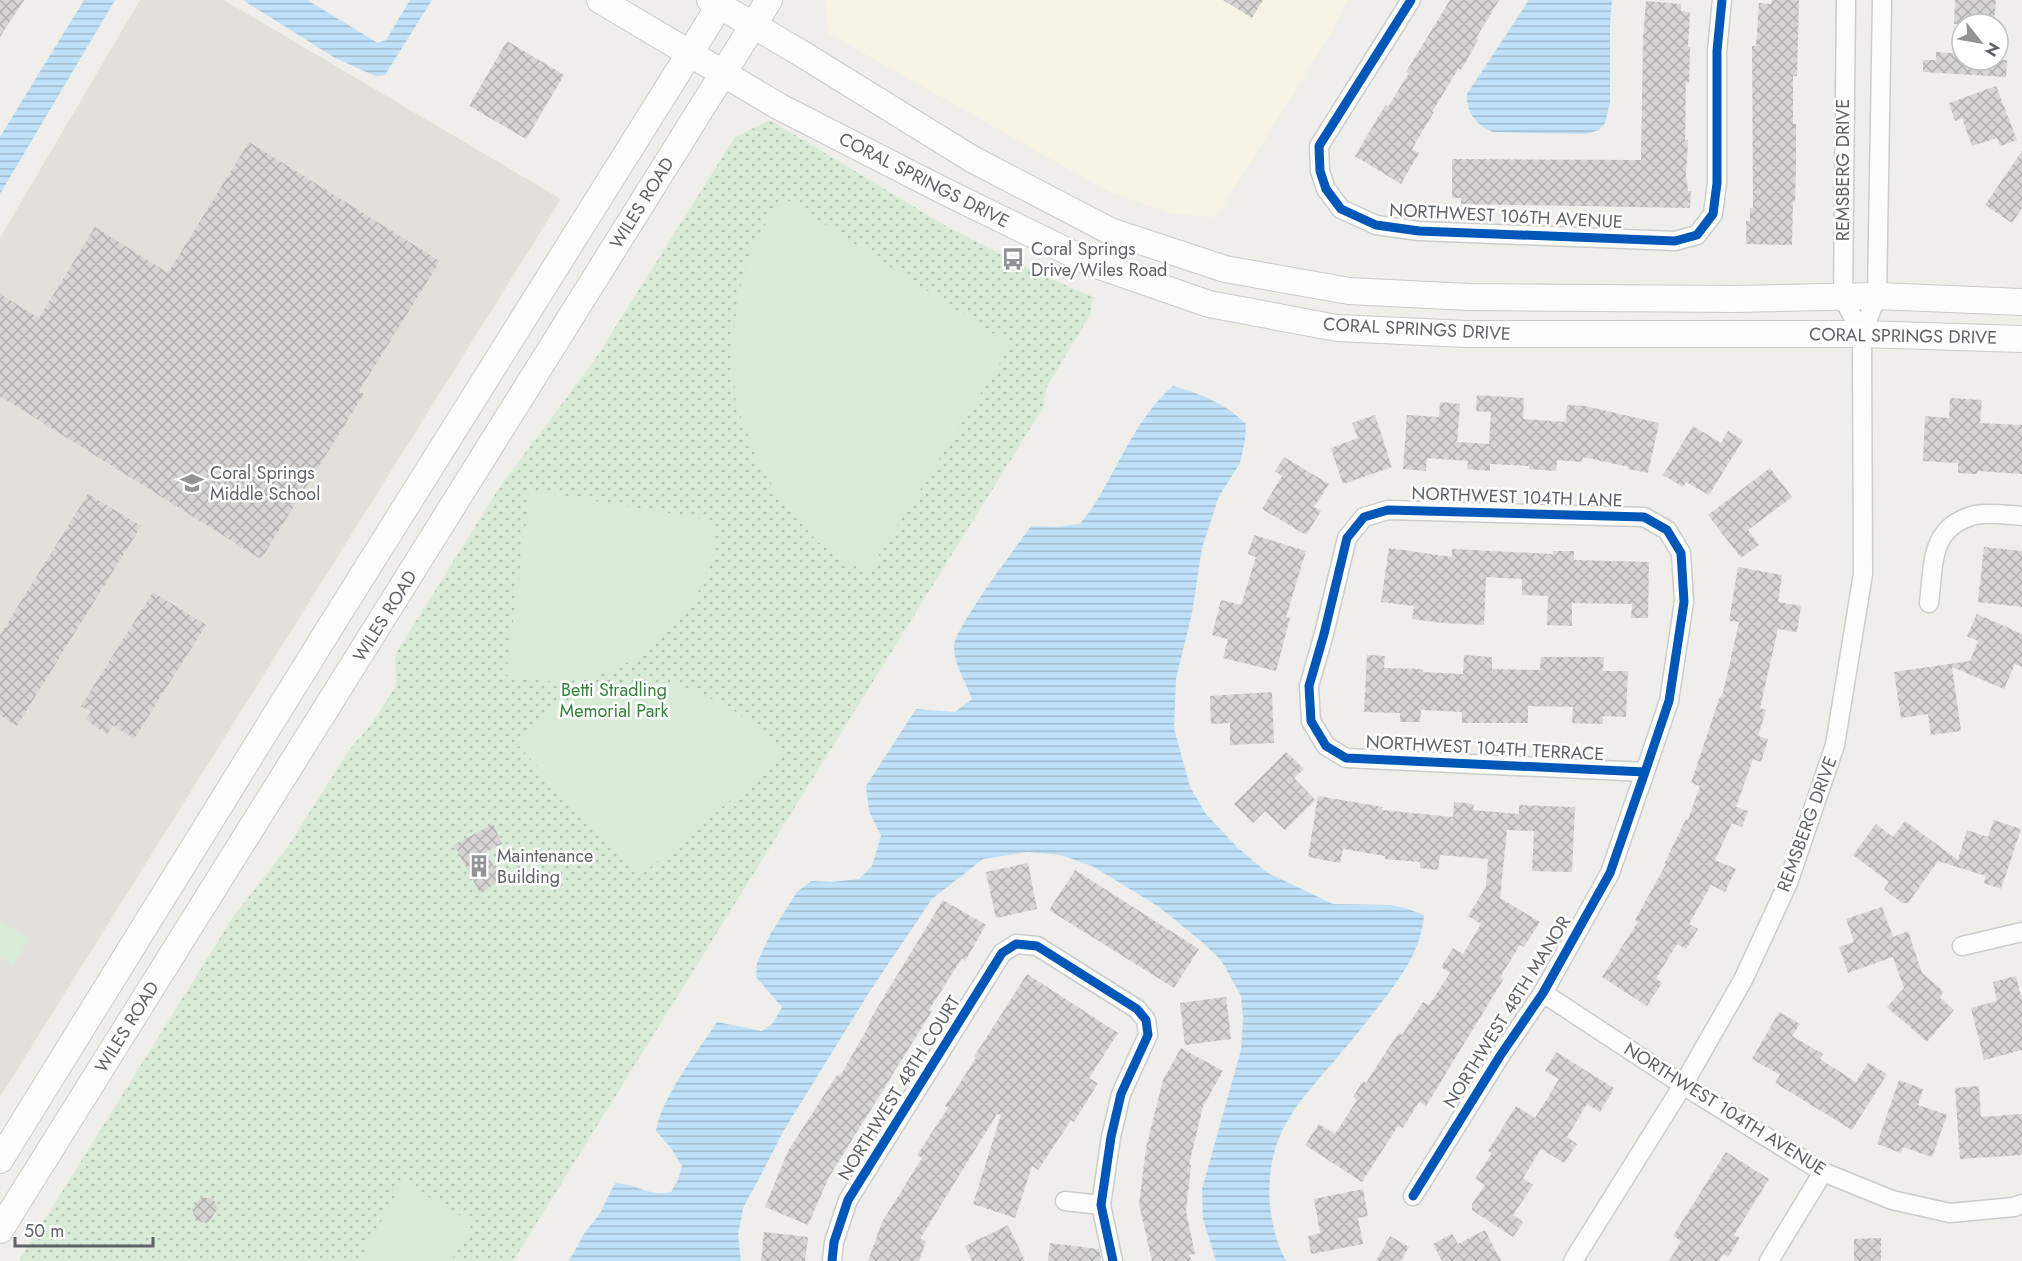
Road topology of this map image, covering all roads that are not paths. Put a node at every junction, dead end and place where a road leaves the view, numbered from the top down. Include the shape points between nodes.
1 (600, 0) edge
2 (769, 0) edge
3 (1411, 0) edge
4 (1722, 0) edge
5 (1845, 0) edge
6 (1882, 0) edge
7 (718, 2) edge
8 (753, 26) junction
9 (690, 54) junction
10 (723, 74) junction
11 (1176, 253) junction
12 (1163, 288) junction
13 (1877, 296) junction
14 (1843, 298) junction
15 (2022, 302) edge
16 (1862, 334) junction
17 (2022, 339) edge
18 (2022, 516) edge
19 (1667, 530) joint
20 (1929, 603) dead end
21 (329, 629) junction
22 (309, 662) junction
23 (355, 663) junction
24 (338, 692) junction
25 (1326, 746) joint
26 (1645, 772) junction
27 (2022, 932) edge
28 (1962, 946) dead end
29 (1543, 993) junction
30 (1683, 1085) junction
31 (0, 1160) edge
32 (1823, 1172) junction
33 (1413, 1196) dead end
34 (1065, 1201) dead end
35 (2022, 1204) edge
36 (1101, 1205) junction
37 (0, 1230) edge
38 (832, 1261) edge
39 (1113, 1261) edge
40 (1573, 1261) edge
41 (1768, 1261) edge

1 - 9 main road, CORAL SPRINGS DRIVE
2 - 8 main road, WILES ROAD
3 - 4 street, NORTHWEST 106TH AVENUE via 1319,146 1320,171 1326,189 1341,209 1376,225 1419,231 1675,241 1697,235 1713,214
5 - 14 street, REMSBERG DRIVE
6 - 13 street, REMSBERG DRIVE
7 - 8 main road, CORAL SPRINGS DRIVE
7 - 9 main road, WILES ROAD
8 - 10 main road, WILES ROAD
8 - 11 main road, CORAL SPRINGS DRIVE via 972,159 1110,231
9 - 10 main road, CORAL SPRINGS DRIVE
9 - 21 main road, WILES ROAD
10 - 12 main road, CORAL SPRINGS DRIVE via 778,106 1091,263
10 - 23 main road, WILES ROAD
11 - 12 main road
11 - 14 main road, CORAL SPRINGS DRIVE via 1225,269 1349,291 1469,297
12 - 16 main road, CORAL SPRINGS DRIVE via 1209,304 1337,328 1466,334
13 - 14 main road, CORAL SPRINGS DRIVE
13 - 15 main road, CORAL SPRINGS DRIVE
13 - 16 street, REMSBERG DRIVE
14 - 16 street, REMSBERG DRIVE
16 - 17 main road, CORAL SPRINGS DRIVE
16 - 30 street, REMSBERG DRIVE via 1863,574 1835,745 1788,883 1743,980
18 - 20 street via 1976,515 1951,525 1937,544
19 - 25 street, NORTHWEST 104TH LANE via 1644,518 1388,510 1364,517 1347,538 1309,687 1311,721
19 - 26 street, NORTHWEST 48TH MANOR via 1681,553 1684,602 1669,701
21 - 22 main road, WILES ROAD
21 - 23 main road
22 - 24 main road
22 - 31 main road, WILES ROAD
23 - 24 main road, WILES ROAD
24 - 37 main road, WILES ROAD
25 - 26 street, NORTHWEST 104TH TERRACE via 1346,758
26 - 29 street, NORTHWEST 48TH MANOR via 1610,873
27 - 28 street
29 - 30 street, NORTHWEST 104TH AVENUE
29 - 33 street, NORTHWEST 48TH MANOR
30 - 32 street, NORTHWEST 104TH AVENUE
30 - 40 street, REMSBERG DRIVE
32 - 35 street, NORTHWEST 104TH AVENUE via 1892,1200 1950,1213
32 - 41 street
34 - 36 street
36 - 38 street, NORTHWEST 48TH COURT via 1121,1094 1148,1035 1146,1020 1137,1009 1037,946 1016,944 1002,953 848,1200
36 - 39 street

